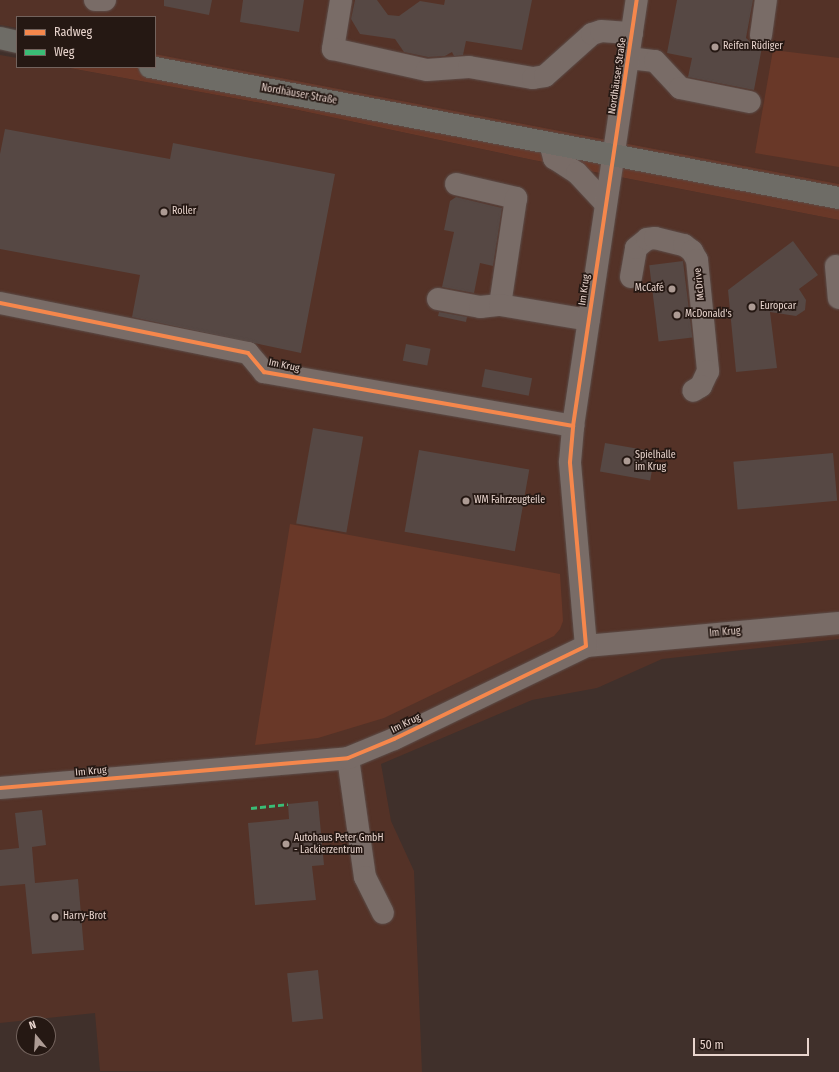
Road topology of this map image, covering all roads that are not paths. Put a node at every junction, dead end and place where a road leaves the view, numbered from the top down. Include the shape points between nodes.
1 (94, 0) edge
2 (105, 0) edge
3 (341, 0) edge
4 (637, 0) edge
5 (766, 0) edge
6 (632, 33) junction
7 (761, 35) dead end
8 (0, 38) edge
9 (16, 42) edge
10 (629, 58) junction
11 (155, 68) edge
12 (750, 102) dead end
13 (550, 143) junction
14 (613, 155) junction
15 (456, 184) dead end
16 (839, 198) edge
17 (606, 204) junction
18 (836, 266) dead end
19 (631, 277) dead end
20 (438, 298) dead end
21 (839, 298) edge
22 (0, 303) edge
23 (500, 305) junction
24 (589, 320) junction
25 (694, 391) dead end
26 (573, 426) junction
27 (839, 623) edge
28 (586, 646) junction
29 (348, 758) junction
30 (0, 788) edge
31 (383, 913) dead end

1 - 2 street
3 - 6 street via 333,50 427,70 469,67 533,78 545,76 592,34 601,31
4 - 6 street, Nordhäuser Straße
5 - 7 street
6 - 10 street, Nordhäuser Straße
8 - 9 main road
10 - 12 street via 655,61 680,88
10 - 14 street, Nordhäuser Straße
11 - 13 main road, Nordhäuser Straße
13 - 14 main road, Nordhäuser Straße
13 - 17 street via 554,158 577,173
14 - 16 main road, Nordhäuser Straße
14 - 17 street, Im Krug
15 - 23 street via 516,198
17 - 24 street, Im Krug
18 - 21 street
19 - 25 street, McDrive via 636,248 647,239 655,238 684,245 692,251 697,260 708,361 706,380
20 - 23 street via 480,307
22 - 26 street, Im Krug via 248,354 264,372
23 - 24 street
24 - 26 street, Im Krug
26 - 28 street, Im Krug via 570,462
27 - 28 street, Im Krug
28 - 29 street, Im Krug via 394,739
29 - 30 street, Im Krug
29 - 31 street via 365,877

